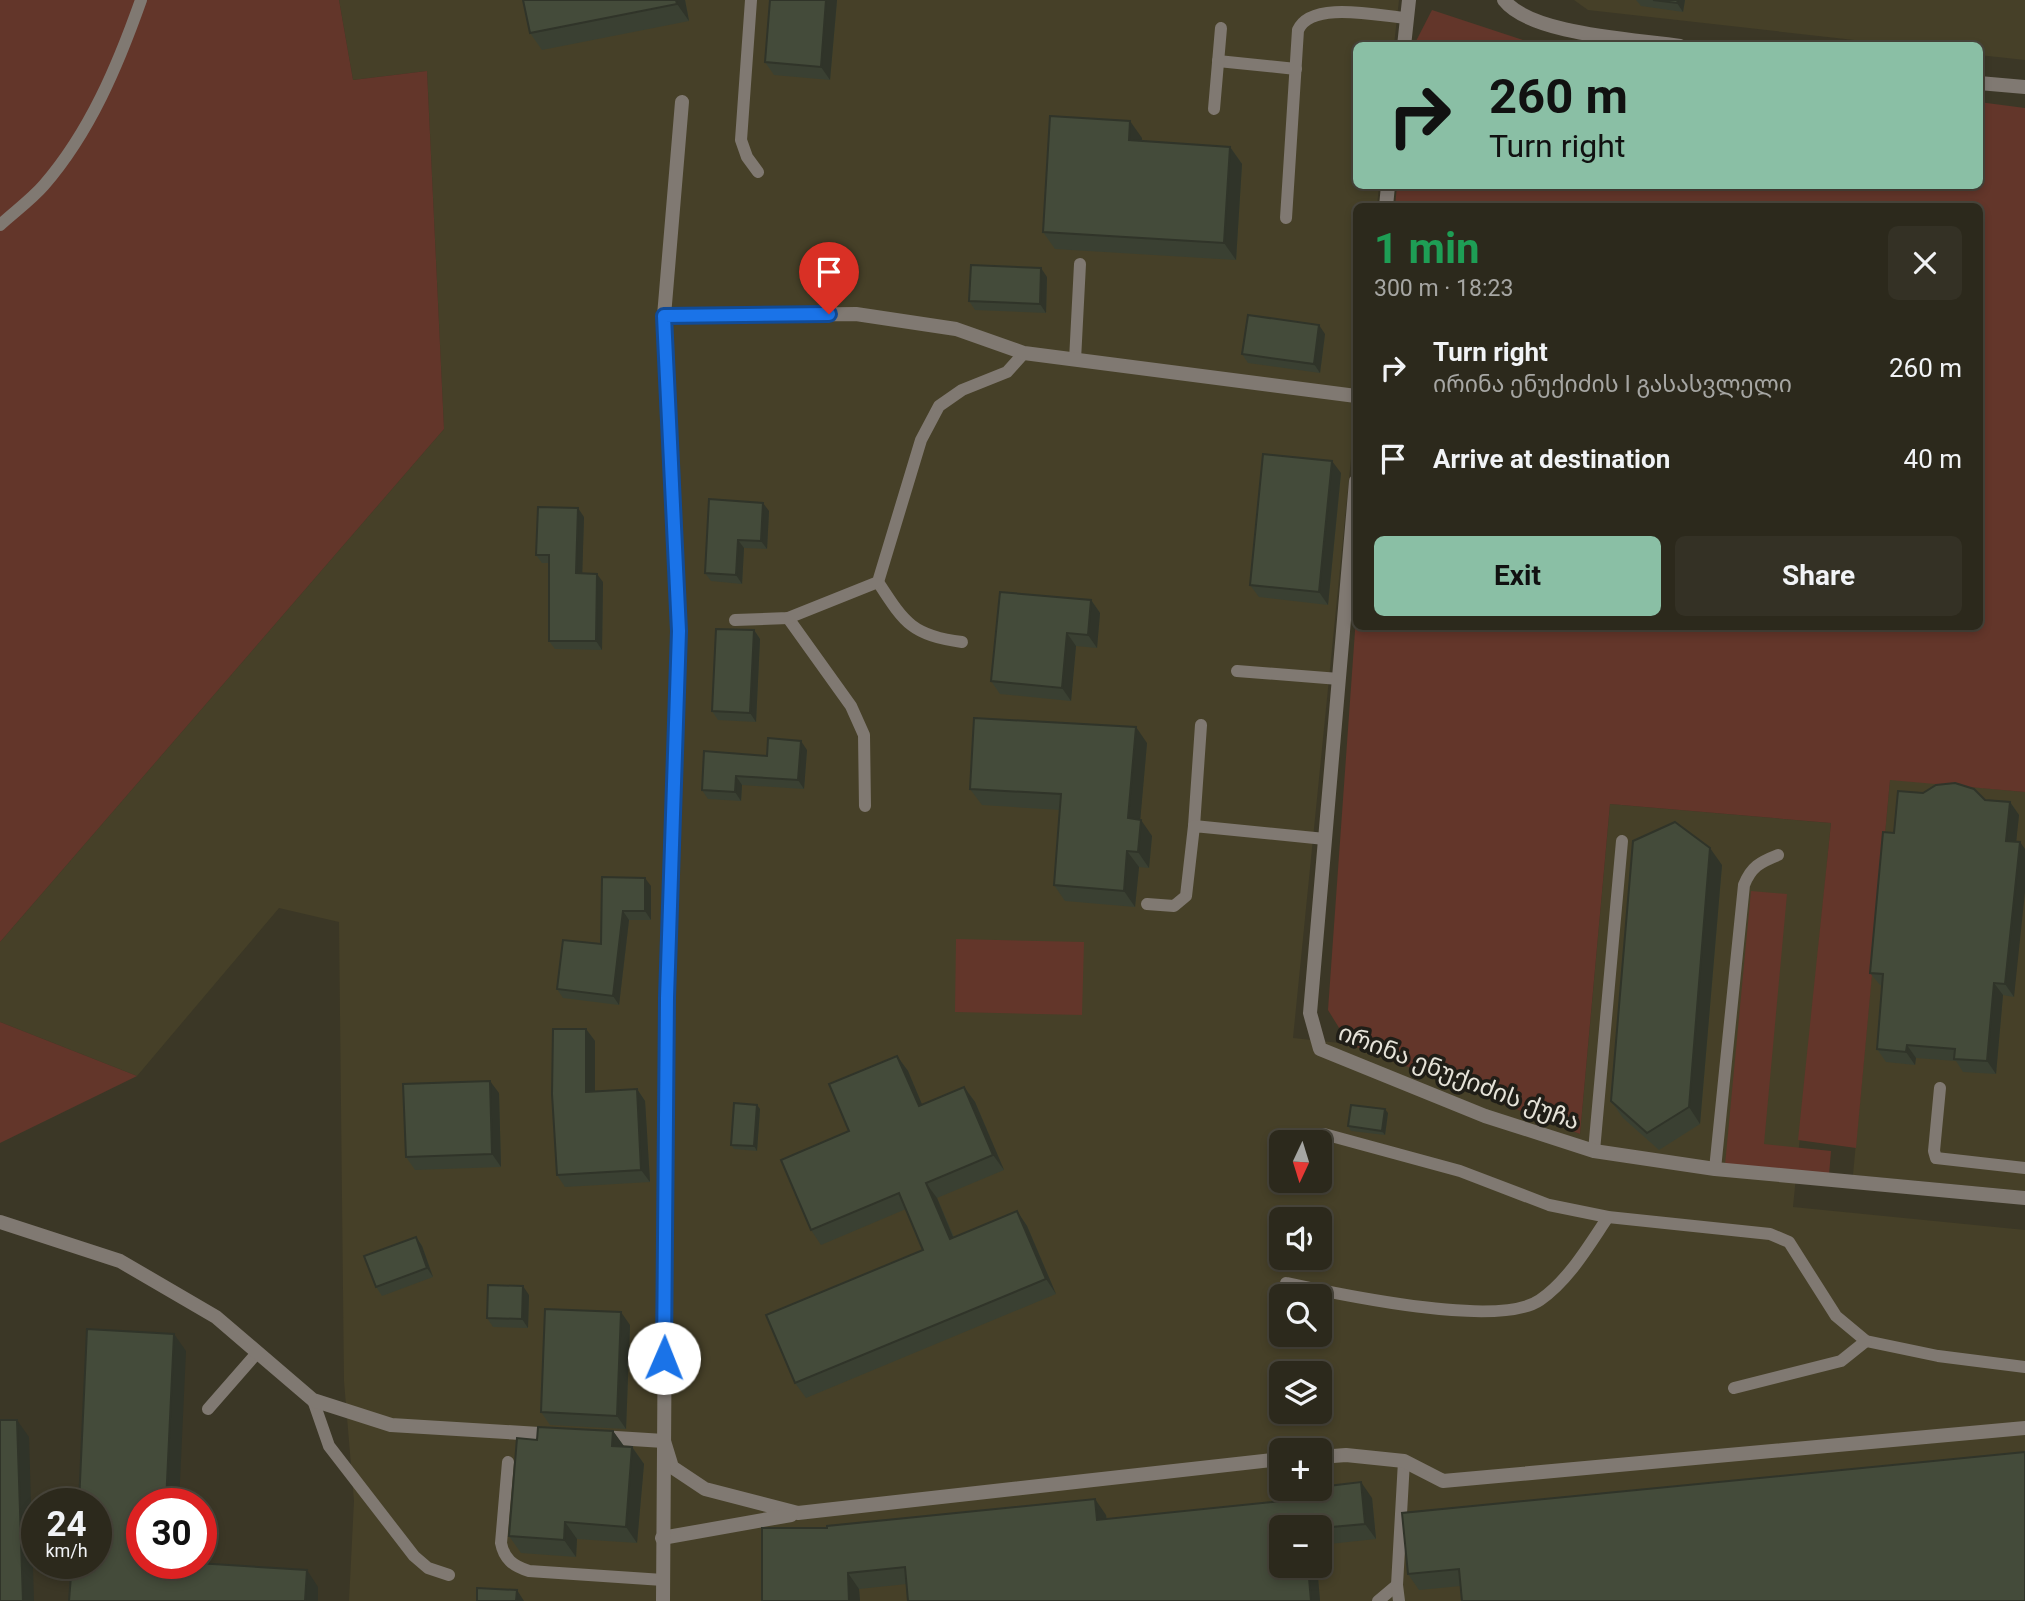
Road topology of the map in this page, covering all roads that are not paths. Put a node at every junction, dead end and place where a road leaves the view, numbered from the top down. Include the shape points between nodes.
1 (141, 0) edge
2 (751, 0) edge
3 (1409, 0) edge
4 (1504, 0) edge
5 (1407, 18) junction
6 (1221, 28) dead end
7 (1404, 42) edge
8 (1652, 42) edge
9 (1218, 61) junction
10 (1296, 69) junction
11 (1983, 83) edge
12 (2025, 87) edge
13 (682, 102) dead end
14 (1214, 109) dead end
15 (758, 172) dead end
16 (1286, 218) dead end
17 (0, 225) edge
18 (1080, 264) dead end
19 (664, 316) junction
20 (1024, 353) junction
21 (1075, 360) junction
22 (1353, 396) edge
23 (1353, 516) edge
24 (878, 582) junction
25 (788, 618) junction
26 (735, 620) dead end
27 (962, 642) dead end
28 (1237, 671) dead end
29 (1339, 679) junction
30 (1201, 725) dead end
31 (865, 806) dead end
32 (1194, 827) junction
33 (1325, 839) junction
34 (1622, 841) dead end
35 (1778, 855) dead end
36 (1147, 904) dead end
37 (1940, 1088) dead end
38 (1332, 1136) edge
39 (1594, 1151) junction
40 (2025, 1168) edge
41 (1715, 1169) junction
42 (2025, 1198) edge
43 (1608, 1217) junction
44 (0, 1222) edge
45 (1286, 1283) dead end
46 (1866, 1341) junction
47 (257, 1353) junction
48 (2025, 1367) edge
49 (1734, 1388) dead end
50 (313, 1400) junction
51 (208, 1409) dead end
52 (2025, 1428) edge
53 (664, 1441) junction
54 (1332, 1456) edge
55 (1269, 1460) edge
56 (1404, 1461) junction
57 (508, 1462) dead end
58 (798, 1513) junction
59 (662, 1538) junction
60 (449, 1575) dead end
61 (663, 1580) junction
62 (1397, 1585) junction
63 (663, 1601) edge
64 (1378, 1601) edge
65 (1399, 1601) edge

1 - 17 lane via 117,66 90,118 44,185
2 - 15 lane via 741,140
3 - 5 street
4 - 8 street via 1512,10 1544,26
5 - 7 street
5 - 10 lane via 1323,11 1311,15 1298,30
6 - 9 lane
9 - 10 lane
9 - 14 lane
10 - 16 lane
11 - 12 street
13 - 19 street
18 - 21 lane
19 - 20 street via 856,314 956,329
19 - 53 street via 679,631 667,998
20 - 21 street
20 - 24 lane via 1007,372 962,390 939,406 921,440
21 - 22 street
23 - 29 street, ირინა ენუქიძის ქუჩა
24 - 25 lane
24 - 27 lane via 903,620 933,639
25 - 26 lane
25 - 31 lane via 851,706 864,735
28 - 29 lane
29 - 33 street, ირინა ენუქიძის ქუჩა
30 - 32 lane
32 - 33 lane
32 - 36 lane via 1186,896 1174,906
33 - 39 street, ირინა ენუქიძის ქუჩა via 1310,1013 1320,1049 1507,1124
34 - 39 lane
35 - 41 lane via 1761,861 1744,885
37 - 40 lane via 1936,1158
38 - 43 lane via 1460,1171 1549,1205
39 - 41 street, ირინა ენუქიძის ქუჩა
41 - 42 street, ირინა ენუქიძის ქუჩა
43 - 45 lane via 1573,1268 1539,1300 1519,1308 1488,1311 1366,1301
43 - 46 lane via 1769,1234 1789,1242 1836,1316
44 - 47 street via 120,1262 216,1317
46 - 48 lane
46 - 49 lane via 1841,1361
47 - 50 street
47 - 51 lane
50 - 53 street via 391,1425
50 - 60 lane via 329,1446 406,1545 428,1568
52 - 56 street via 1443,1480
53 - 58 street via 672,1466 705,1489
53 - 59 street
54 - 56 street
55 - 58 street
56 - 62 lane
57 - 61 lane via 501,1543 504,1555 516,1567
58 - 59 street
59 - 61 street
61 - 63 street
62 - 64 lane
62 - 65 lane

